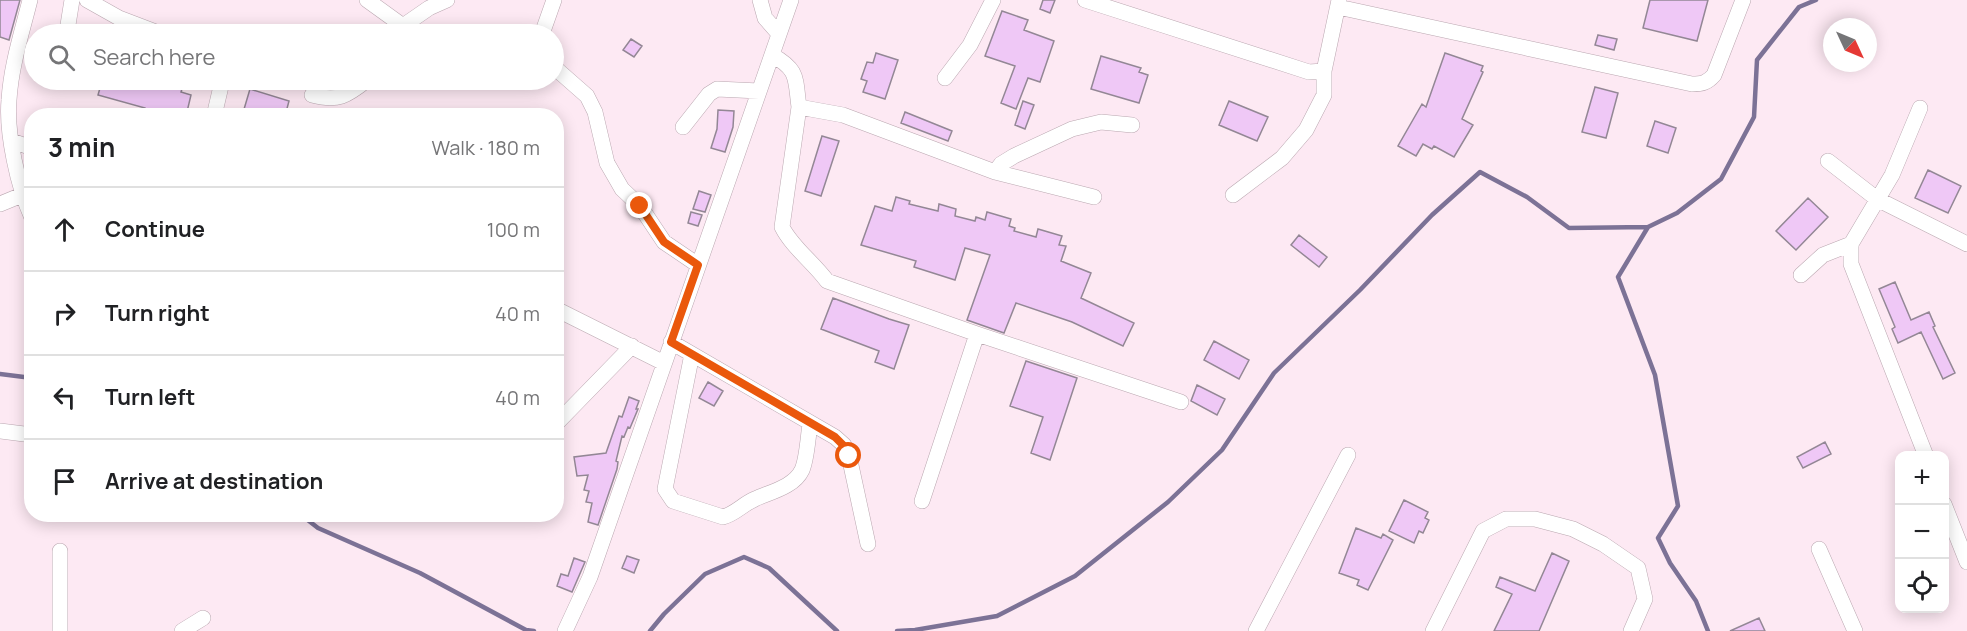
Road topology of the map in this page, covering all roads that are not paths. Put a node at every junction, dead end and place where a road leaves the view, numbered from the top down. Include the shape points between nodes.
1 (30, 0) edge
2 (72, 0) edge
3 (87, 0) edge
4 (367, 0) edge
5 (447, 0) edge
6 (554, 0) edge
7 (760, 0) edge
8 (790, 0) edge
9 (993, 0) edge
10 (1085, 0) edge
11 (1743, 0) edge
12 (1339, 4) edge
13 (68, 24) edge
14 (135, 24) edge
15 (393, 24) edge
16 (408, 24) edge
17 (546, 24) edge
18 (779, 34) junction
19 (772, 55) junction
20 (1324, 71) junction
21 (564, 76) edge
22 (945, 78) dead end
23 (220, 90) edge
24 (354, 90) edge
25 (759, 91) junction
26 (312, 95) dead end
27 (799, 107) junction
28 (216, 108) edge
29 (1920, 108) dead end
30 (1132, 125) dead end
31 (683, 127) dead end
32 (12, 141) junction
33 (24, 145) edge
34 (1828, 161) dead end
35 (995, 172) junction
36 (22, 195) junction
37 (1233, 195) dead end
38 (1094, 197) dead end
39 (24, 200) edge
40 (1877, 200) junction
41 (0, 204) edge
42 (1851, 244) junction
43 (1967, 244) edge
44 (698, 265) junction
45 (1801, 275) dead end
46 (564, 313) edge
47 (977, 334) junction
48 (671, 342) junction
49 (632, 346) junction
50 (692, 354) junction
51 (664, 363) junction
52 (1181, 402) dead end
53 (564, 416) edge
54 (810, 424) junction
55 (0, 431) edge
56 (24, 434) edge
57 (1924, 451) edge
58 (1348, 455) dead end
59 (922, 501) dead end
60 (1944, 505) edge
61 (868, 544) dead end
62 (1819, 549) dead end
63 (60, 551) dead end
64 (1967, 562) edge
65 (203, 618) dead end
66 (568, 624) edge
67 (60, 631) edge
68 (182, 631) edge
69 (1256, 631) edge
70 (1433, 631) edge
71 (1631, 631) edge
72 (1855, 631) edge

1 - 32 street via 9,99
2 - 13 street
3 - 14 street
4 - 15 street
5 - 16 street
6 - 17 street
7 - 18 street via 765,18
8 - 18 street
9 - 22 street via 970,45
10 - 20 street via 1309,72
11 - 12 street via 1714,75 1702,84
12 - 20 street
18 - 19 street
19 - 25 street
19 - 27 street via 792,70
20 - 37 street via 1324,95 1306,130 1282,158
21 - 44 street via 587,96 595,112 607,163 622,189 640,206 664,242
23 - 28 street
24 - 26 street via 335,100
25 - 31 street via 717,88
25 - 44 street
27 - 35 street via 843,115
27 - 47 street via 782,226 787,236 827,281
29 - 40 street via 1893,176
30 - 35 street via 1101,122 1072,129 1014,156
32 - 33 street
32 - 36 street
34 - 40 street
35 - 38 street
36 - 39 street
36 - 41 street
40 - 42 street
40 - 43 street
42 - 45 street via 1823,255
42 - 57 street via 1851,264
44 - 48 street
46 - 49 street
47 - 52 street
47 - 59 street
48 - 50 street
48 - 51 street
49 - 51 street
49 - 53 street
50 - 54 street
50 - 54 street via 665,489 673,501 723,517 788,484 802,470
51 - 66 street via 590,577
54 - 61 street via 835,437 849,456
55 - 56 street
58 - 69 street
60 - 64 street
62 - 72 street
63 - 67 street
65 - 68 street
70 - 71 street via 1483,531 1506,519 1535,519 1573,530 1638,568 1645,599

